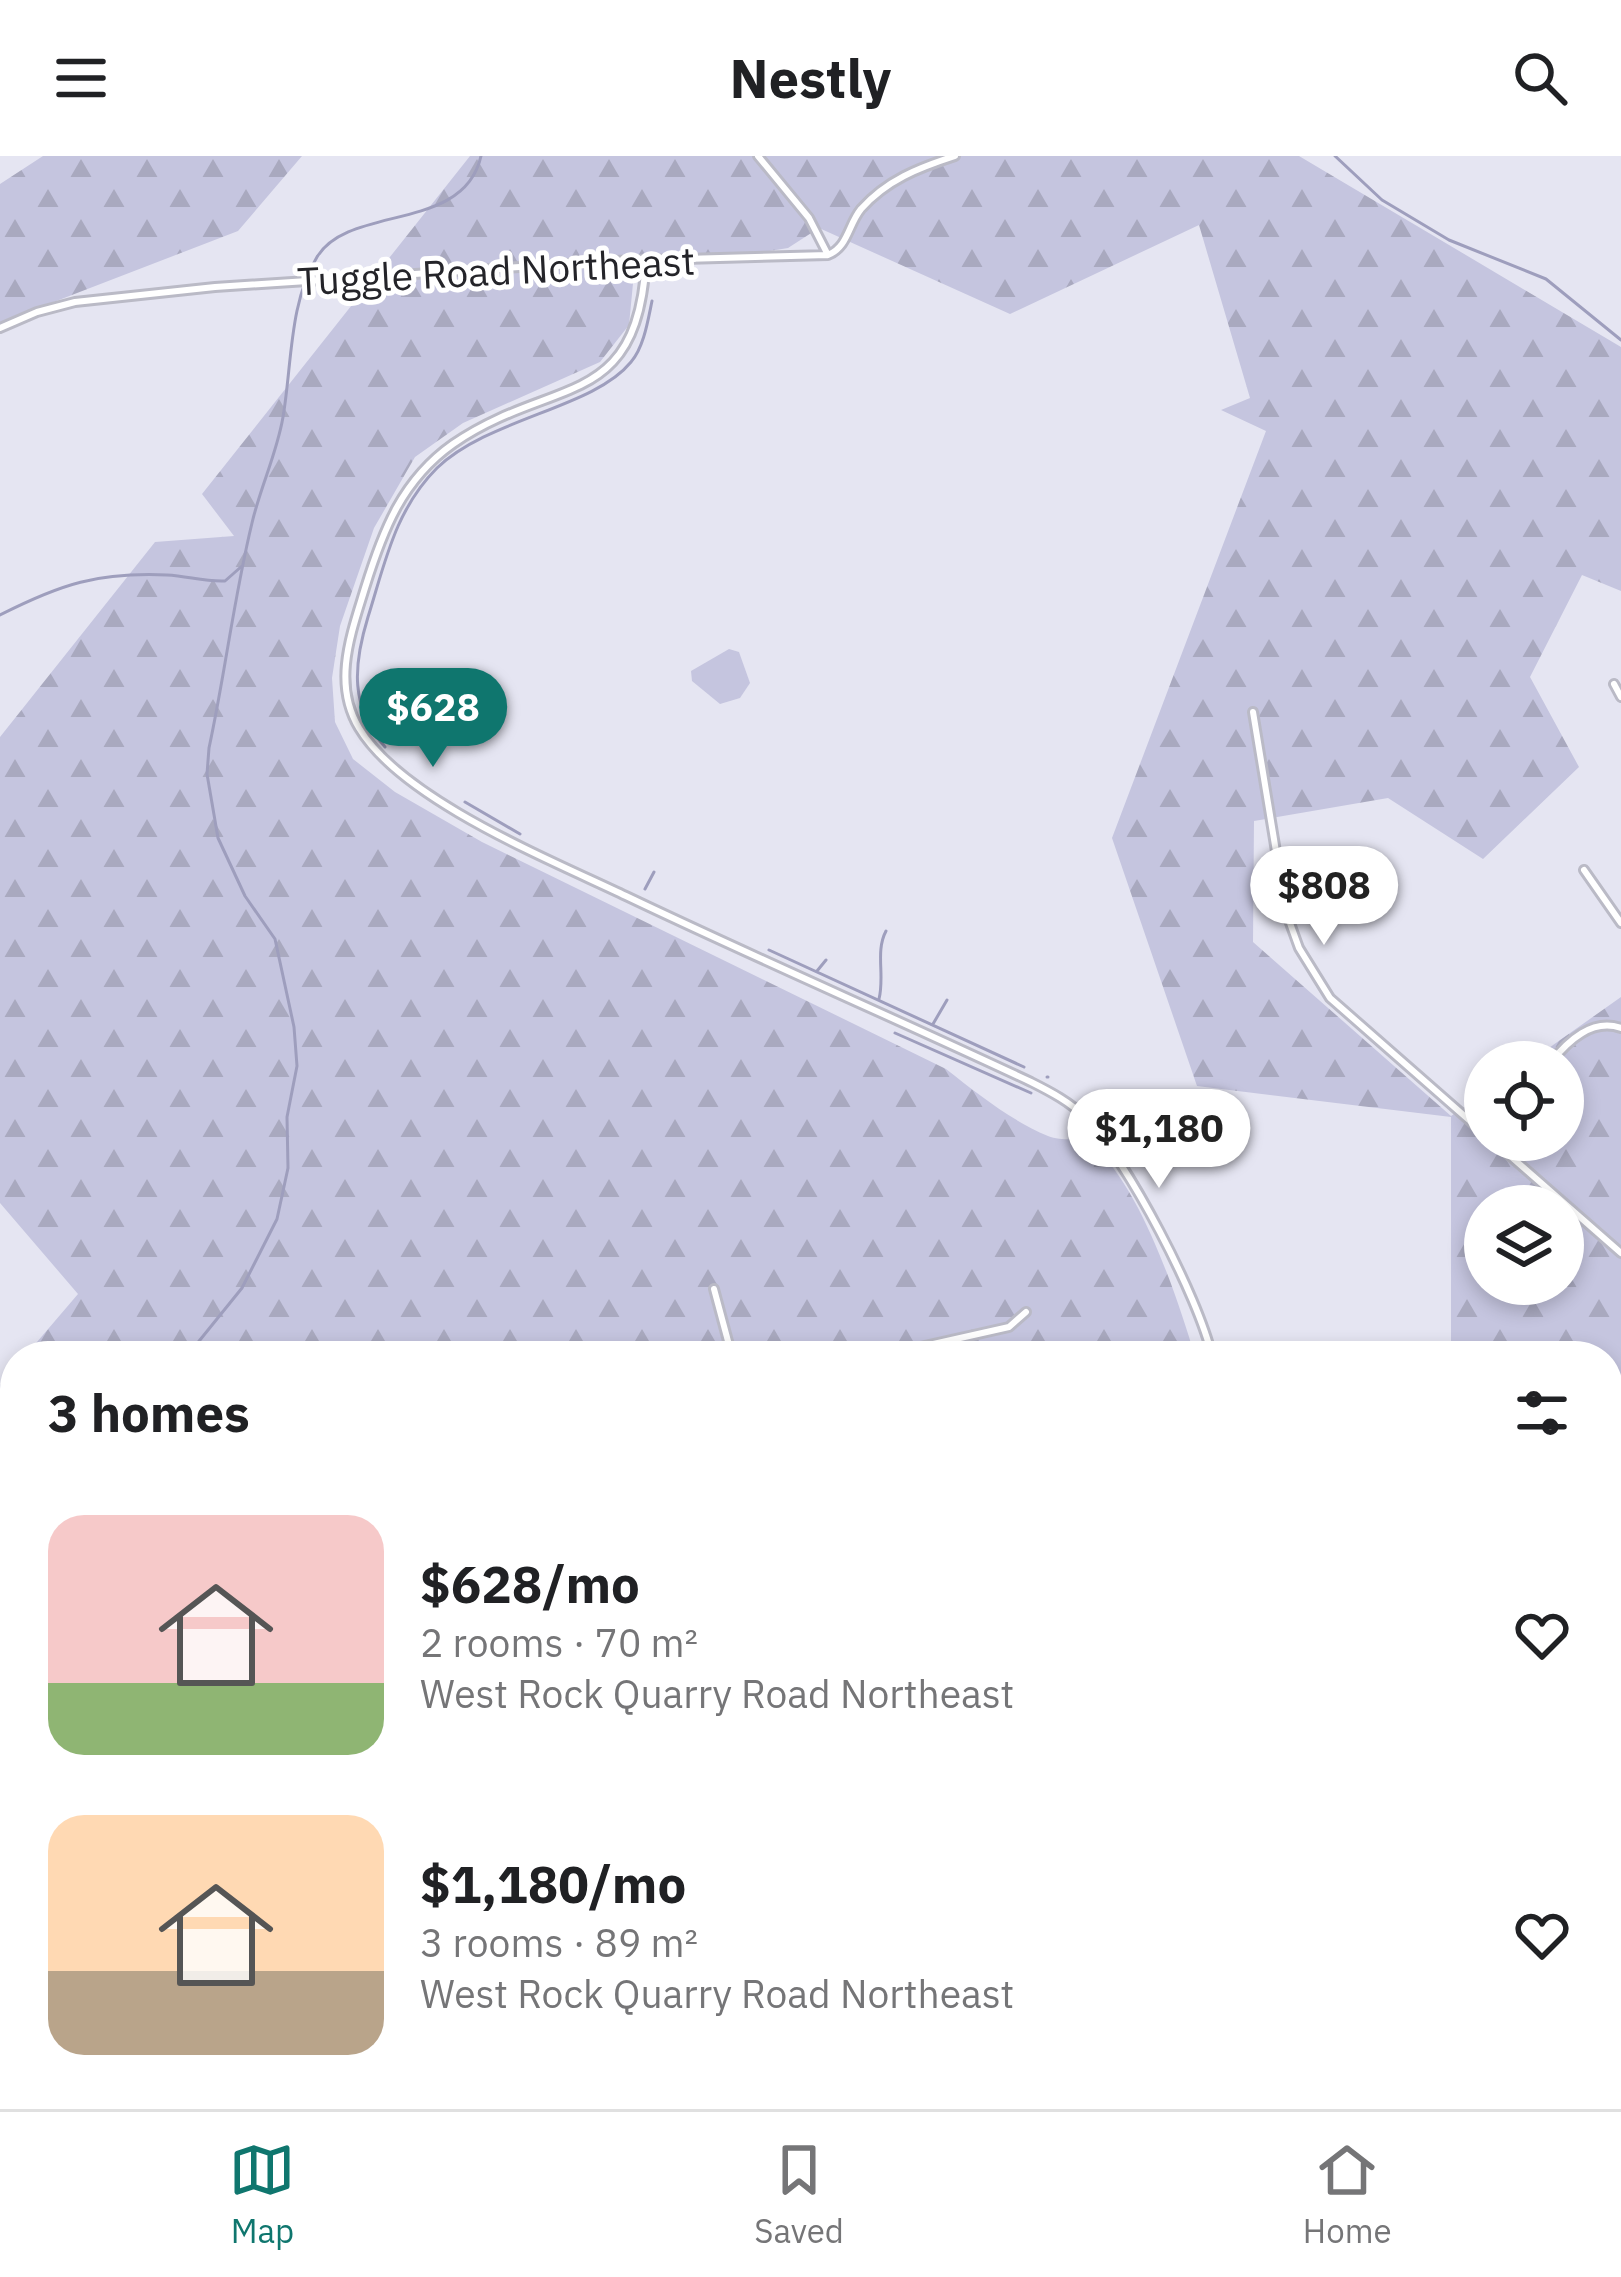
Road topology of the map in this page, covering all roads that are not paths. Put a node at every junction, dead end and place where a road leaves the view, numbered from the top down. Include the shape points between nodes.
1 (758, 156) edge
2 (955, 156) edge
3 (827, 255) junction
4 (646, 260) junction
5 (0, 328) edge
6 (1614, 684) dead end
7 (1621, 697) edge
8 (1252, 712) dead end
9 (1584, 870) dead end
10 (1621, 923) edge
11 (1621, 1028) edge
12 (1574, 1041) edge
13 (1464, 1116) edge
14 (1516, 1161) edge
15 (1621, 1253) edge
16 (714, 1288) dead end
17 (1026, 1312) dead end
18 (728, 1341) edge
19 (951, 1341) edge
20 (1207, 1341) edge

1 - 3 street
2 - 3 street via 893,179 858,213 841,249
3 - 4 street, Tuggle Road Northeast
4 - 5 street, Tuggle Road Northeast via 74,302
4 - 20 street via 635,330 611,366 462,438 398,502 348,647 345,685 354,719 391,765 493,830 1074,1107 1157,1229
6 - 7 street
8 - 13 street via 1299,948 1330,998
9 - 10 street
11 - 12 street via 1587,1029
14 - 15 street
16 - 18 street
17 - 19 street via 1009,1327

